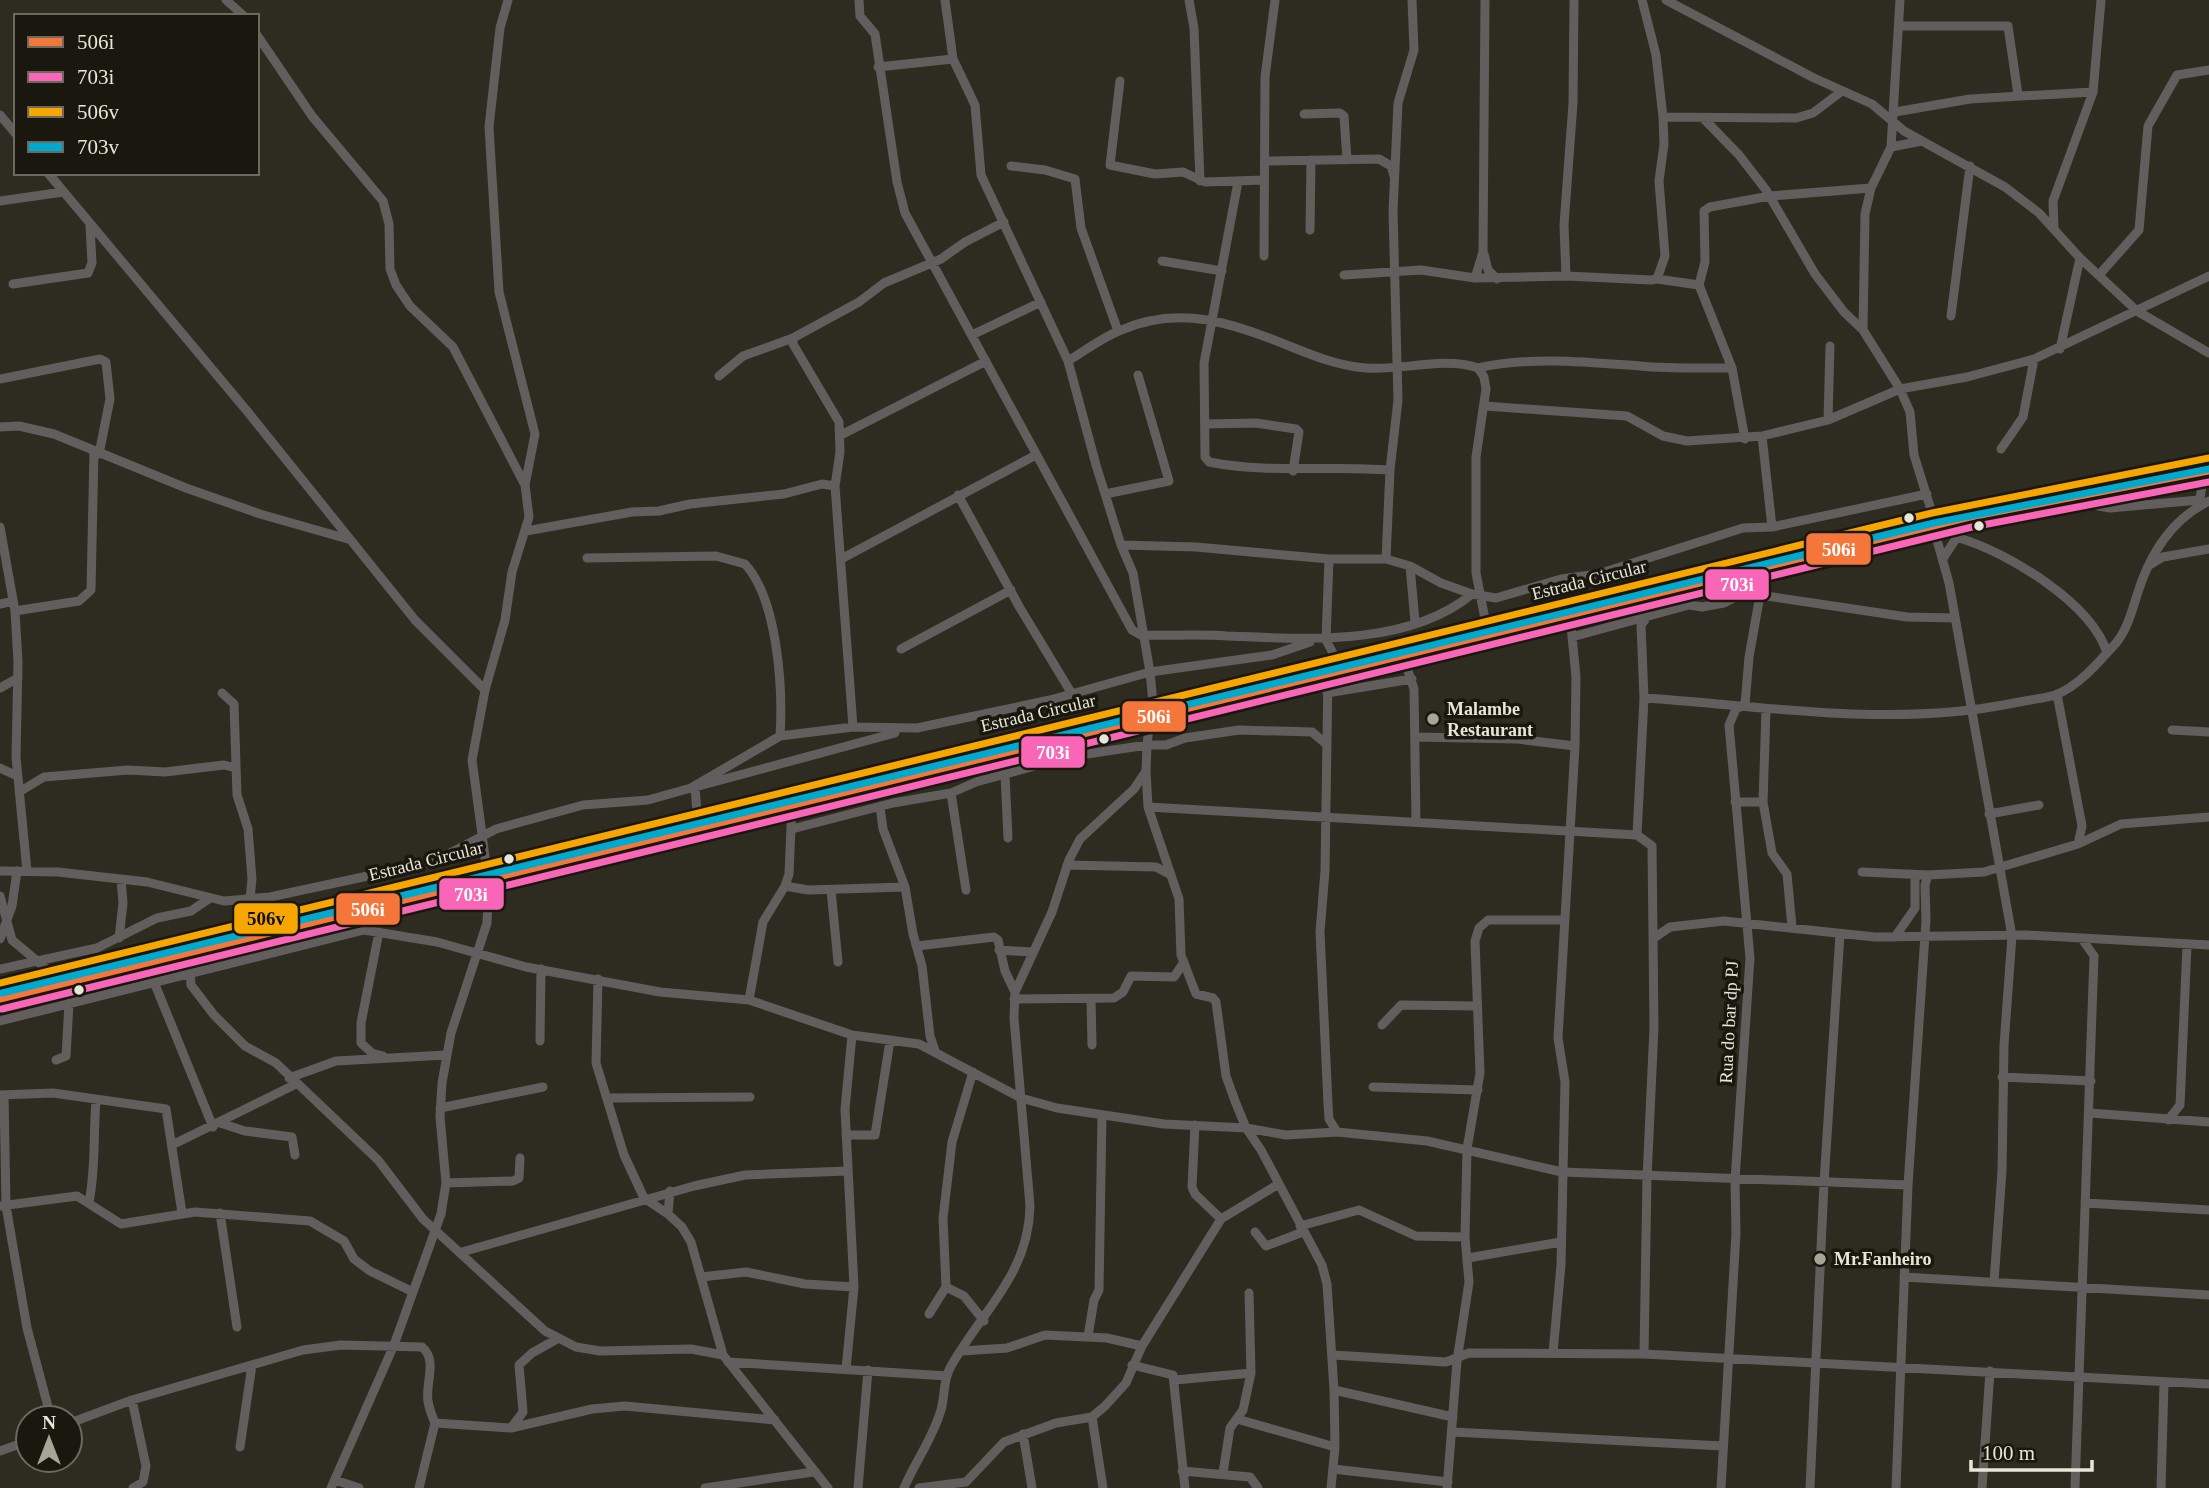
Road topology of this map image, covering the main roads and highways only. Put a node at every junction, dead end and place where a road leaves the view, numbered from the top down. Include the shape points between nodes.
1 (2209, 458) edge
2 (2206, 472) edge
3 (0, 983) edge
4 (0, 999) edge

1 - 3 main road, Estrada Circular via 1932,513
2 - 4 main road, Estrada Circular via 1970,517

